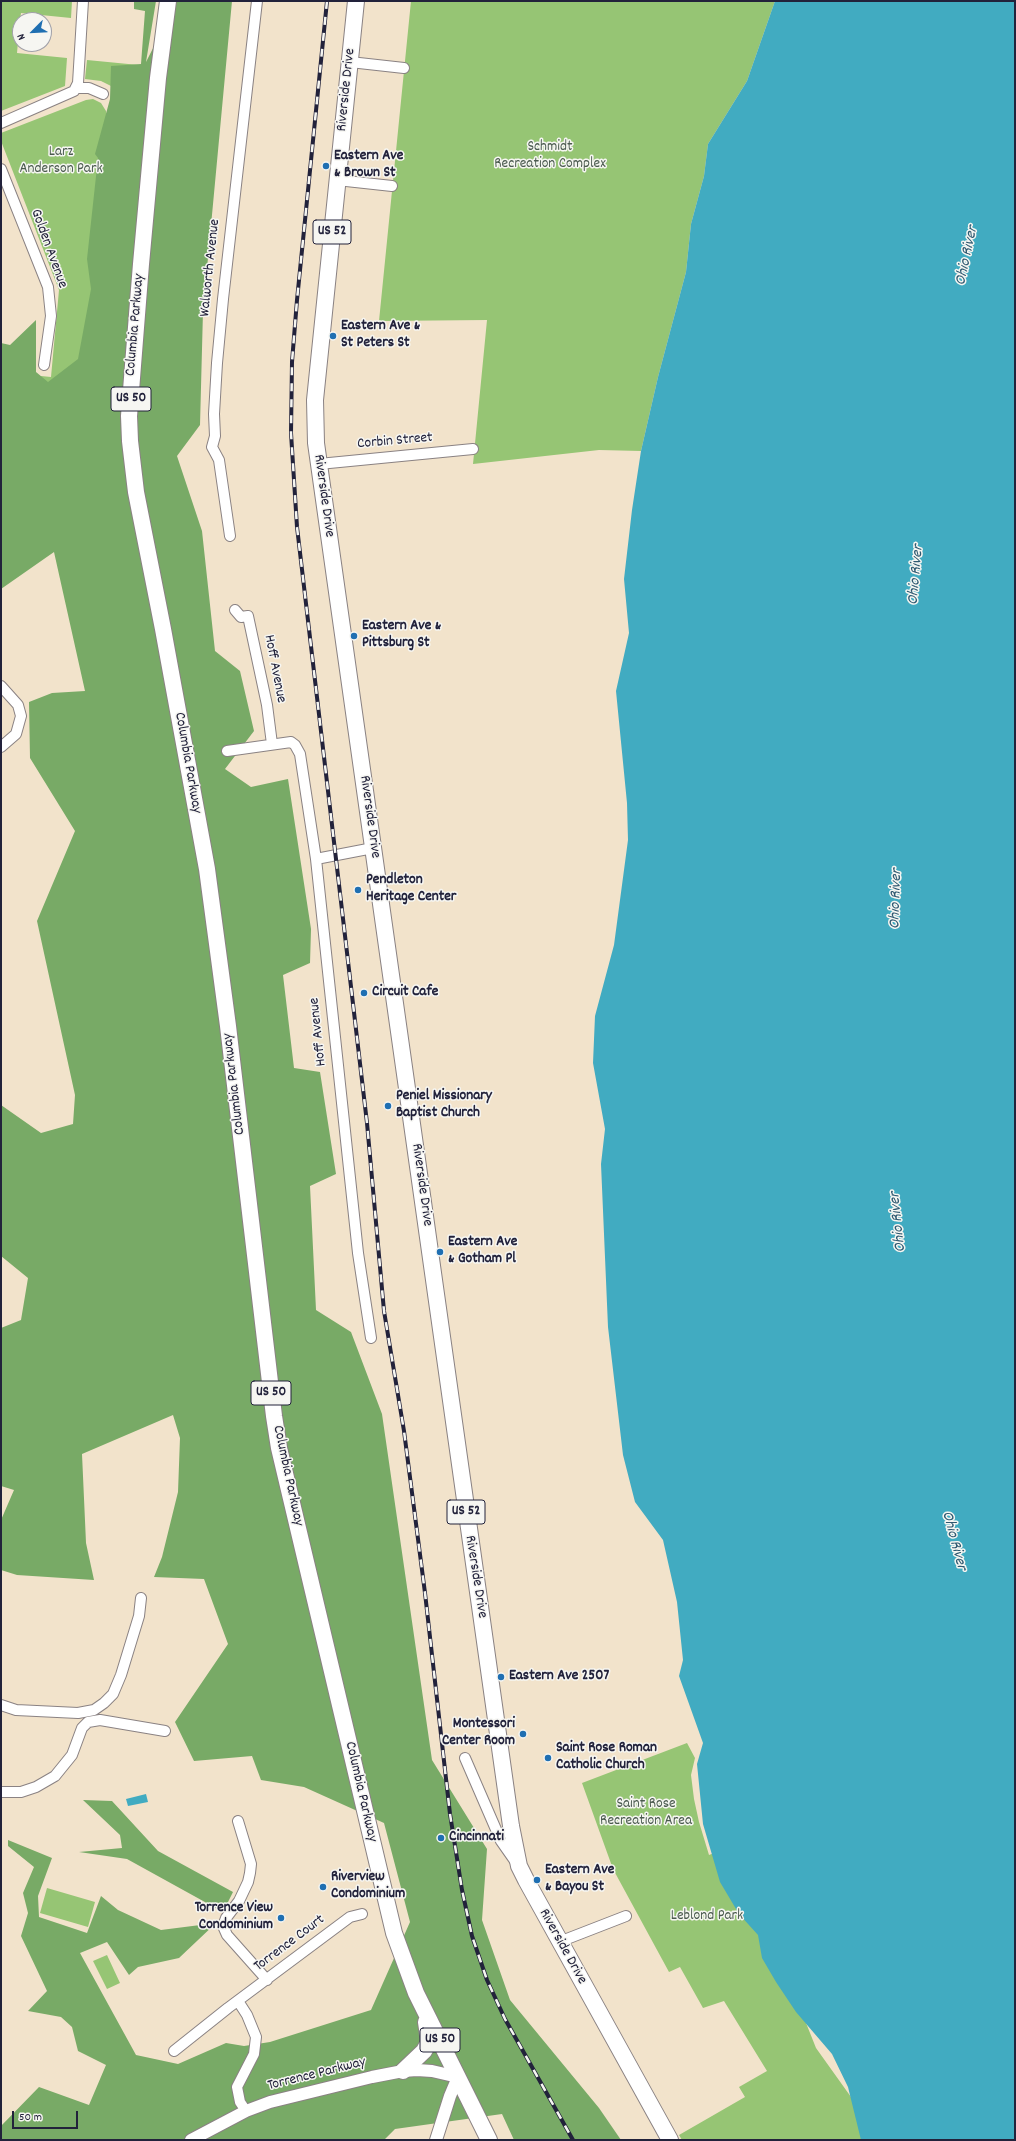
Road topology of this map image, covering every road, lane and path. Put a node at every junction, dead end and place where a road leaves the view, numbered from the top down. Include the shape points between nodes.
1 (83, 1) edge
2 (168, 1) edge
3 (257, 1) edge
4 (356, 1) edge
5 (350, 62) junction
6 (404, 68) dead end
7 (76, 88) junction
8 (103, 94) dead end
9 (1, 123) edge
10 (1, 169) edge
11 (338, 180) junction
12 (392, 186) dead end
13 (44, 365) dead end
14 (473, 449) dead end
15 (318, 464) junction
16 (230, 536) dead end
17 (235, 610) dead end
18 (1, 686) edge
19 (274, 744) junction
20 (1, 747) edge
21 (227, 751) dead end
22 (373, 848) junction
23 (316, 858) junction
24 (371, 1338) dead end
25 (141, 1598) dead end
26 (1, 1705) edge
27 (165, 1731) dead end
28 (465, 1758) dead end
29 (1, 1792) edge
30 (238, 1821) dead end
31 (519, 1866) junction
32 (362, 1914) dead end
33 (626, 1916) dead end
34 (559, 1942) junction
35 (267, 1980) junction
36 (238, 2001) junction
37 (421, 2004) junction
38 (174, 2051) dead end
39 (403, 2071) junction
40 (458, 2077) junction
41 (246, 2111) junction
42 (191, 2140) edge
43 (436, 2140) edge
44 (489, 2140) edge
45 (670, 2140) edge

1 - 7 street
2 - 37 main road, Columbia Parkway / US 50 via 158,78 129,416 134,479 207,870 279,1448 394,1933
3 - 16 street, Walworth Avenue via 222,311 214,414 215,436 212,448 219,460
4 - 5 main road, Riverside Drive / US 52
5 - 6 street
5 - 11 main road, Riverside Drive / US 52
7 - 8 street via 89,88
7 - 9 street via 71,94
10 - 13 street, Golden Avenue via 48,287 52,316
11 - 12 street
11 - 15 main road, Riverside Drive / US 52 via 315,400
14 - 15 street, Corbin Street
15 - 22 main road, Riverside Drive / US 52
17 - 19 street, Hoff Avenue via 241,617 248,616
18 - 20 street via 18,705 21,716 16,734
19 - 21 street
19 - 23 street, Hoff Avenue via 291,742 299,749
22 - 23 street
22 - 31 main road, Riverside Drive / US 52 via 469,1536
23 - 24 street, Hoff Avenue via 358,1253
25 - 26 street via 121,1675 113,1694 94,1710 78,1713 16,1710
27 - 29 street via 100,1720 88,1722 82,1728 72,1755 55,1776 21,1792
28 - 31 street via 501,1841
30 - 35 street via 251,1864 250,1873 239,1901 222,1926
31 - 34 main road, Riverside Drive / US 52
32 - 35 street, Torrence Court via 350,1917
33 - 34 street
34 - 45 main road, Riverside Drive / US 52
35 - 36 street, Torrence Court
36 - 38 street, Torrence Court
36 - 41 street via 256,2037 254,2054 238,2087 240,2102
37 - 39 main road via 429,2030 429,2042 424,2051
37 - 40 main road, Columbia Parkway / US 50
39 - 40 street, Torrence Parkway via 432,2071
39 - 41 street, Torrence Parkway via 270,2102
40 - 43 street
40 - 44 main road, Columbia Parkway / US 50
41 - 42 street, Torrence Parkway

